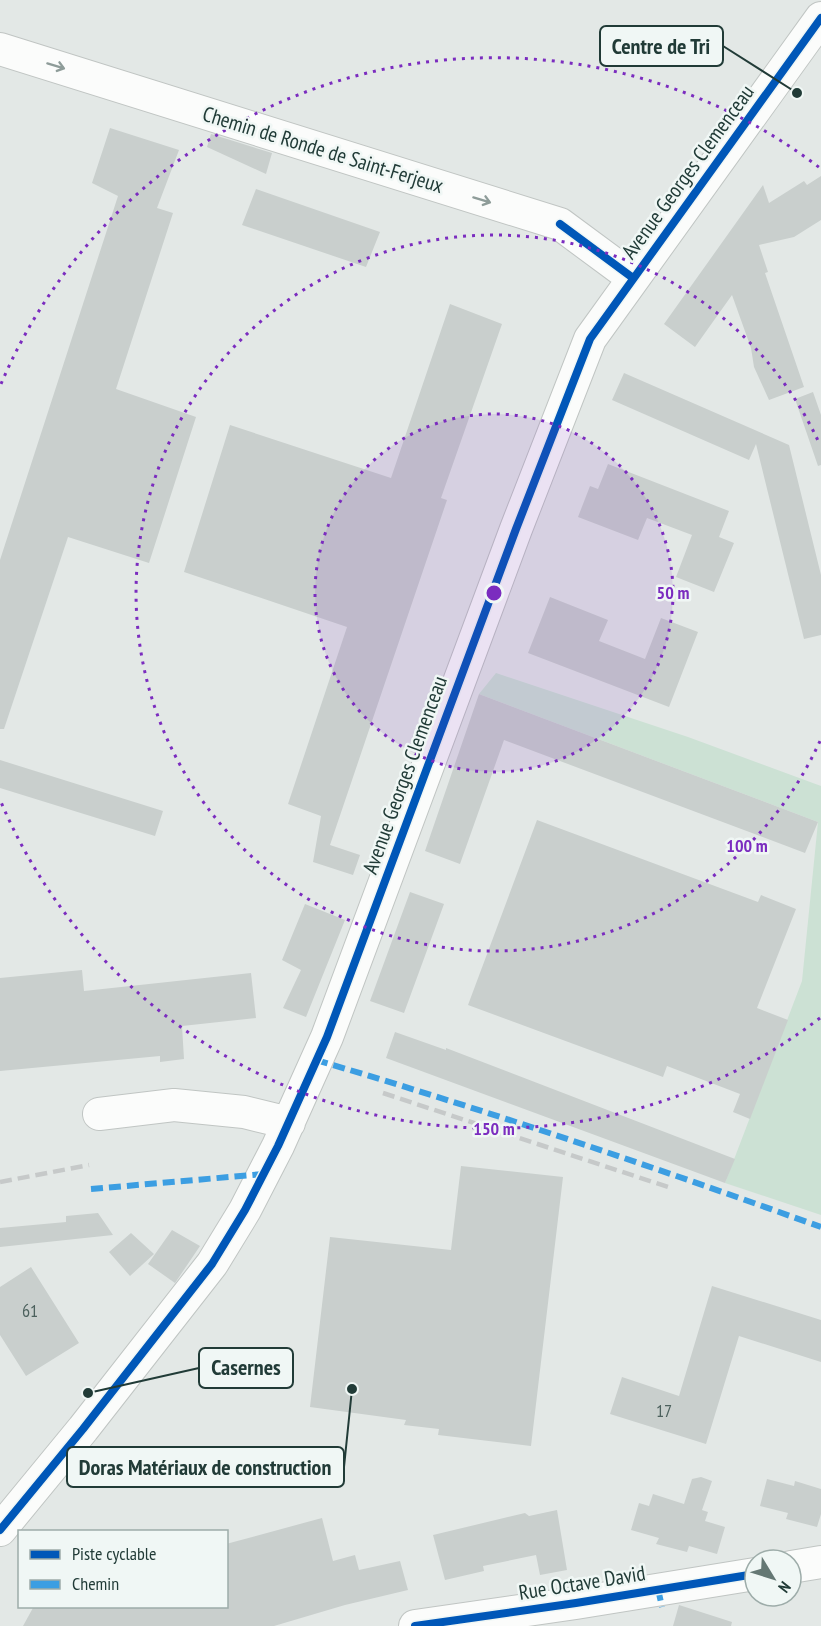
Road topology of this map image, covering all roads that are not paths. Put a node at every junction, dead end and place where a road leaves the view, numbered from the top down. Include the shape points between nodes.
1 (821, 18) edge
2 (0, 49) edge
3 (633, 278) junction
4 (99, 1114) dead end
5 (289, 1123) junction
6 (0, 1530) edge
7 (821, 1562) edge
8 (803, 1565) edge
9 (743, 1576) edge
10 (415, 1626) edge

1 - 3 street, Avenue Georges Clemenceau
2 -> 3 street, Chemin de Ronde de Saint-Ferjeux via 560,224
3 - 5 street, Avenue Georges Clemenceau via 590,339 327,1036
4 - 5 street via 174,1105 244,1112
5 - 6 street, Avenue Georges Clemenceau via 245,1210 212,1264
7 - 8 street
9 - 10 street, Rue Octave David

